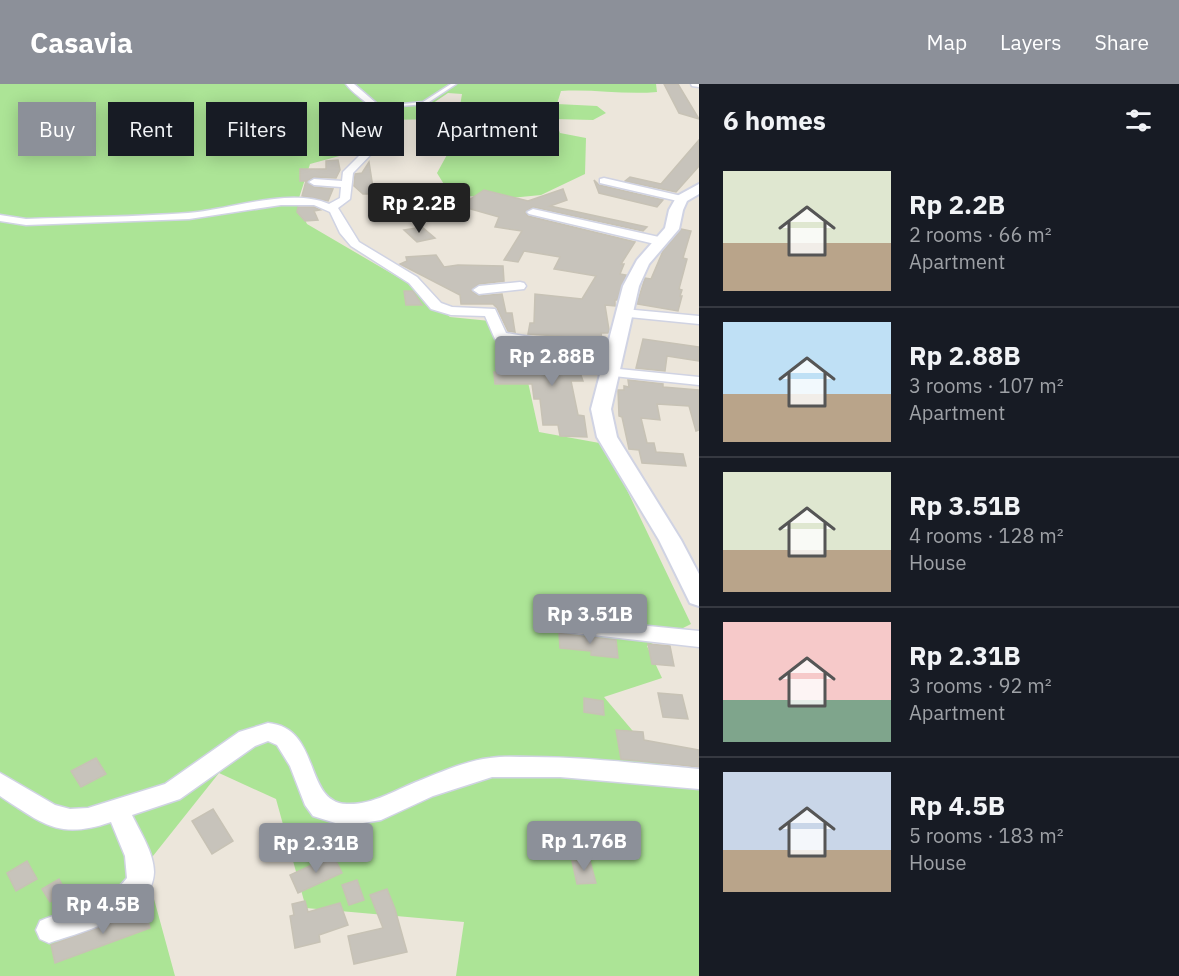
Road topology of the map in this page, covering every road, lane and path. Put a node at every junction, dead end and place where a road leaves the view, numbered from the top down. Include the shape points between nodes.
1 (350, 84) edge
2 (454, 84) edge
3 (370, 102) edge
4 (404, 105) edge
5 (364, 156) edge
6 (604, 181) dead end
7 (314, 182) dead end
8 (346, 184) junction
9 (699, 188) edge
10 (682, 200) junction
11 (331, 207) junction
12 (532, 212) dead end
13 (0, 218) edge
14 (659, 241) junction
15 (470, 277) dead end
16 (520, 286) dead end
17 (479, 290) junction
18 (490, 312) junction
19 (624, 313) junction
20 (699, 320) edge
21 (616, 346) junction
22 (609, 372) junction
23 (699, 381) edge
24 (699, 597) edge
25 (558, 624) dead end
26 (699, 639) edge
27 (699, 779) edge
28 (0, 783) edge
29 (118, 810) junction
30 (49, 930) dead end

1 - 3 street
2 - 4 lane via 424,103
5 - 8 street via 348,172
6 - 10 street
7 - 8 street
8 - 11 street via 345,199
9 - 10 street
10 - 14 street via 672,229
11 - 13 street via 313,201 288,201 189,216 26,222
11 - 18 street via 355,244 413,280 436,306 451,311
12 - 14 street
14 - 19 street via 635,277
15 - 17 street
16 - 17 street
17 - 18 street
18 - 21 street via 503,338
19 - 20 street
19 - 21 street
21 - 22 street
22 - 23 street
22 - 24 street via 601,409 607,436 670,540
25 - 26 street
27 - 29 street via 551,767 492,767 381,808 345,815 322,808 313,798 300,763 285,738 268,732 247,740 172,792
28 - 29 street via 49,815 70,820
29 - 30 street via 141,868 140,882 121,902

